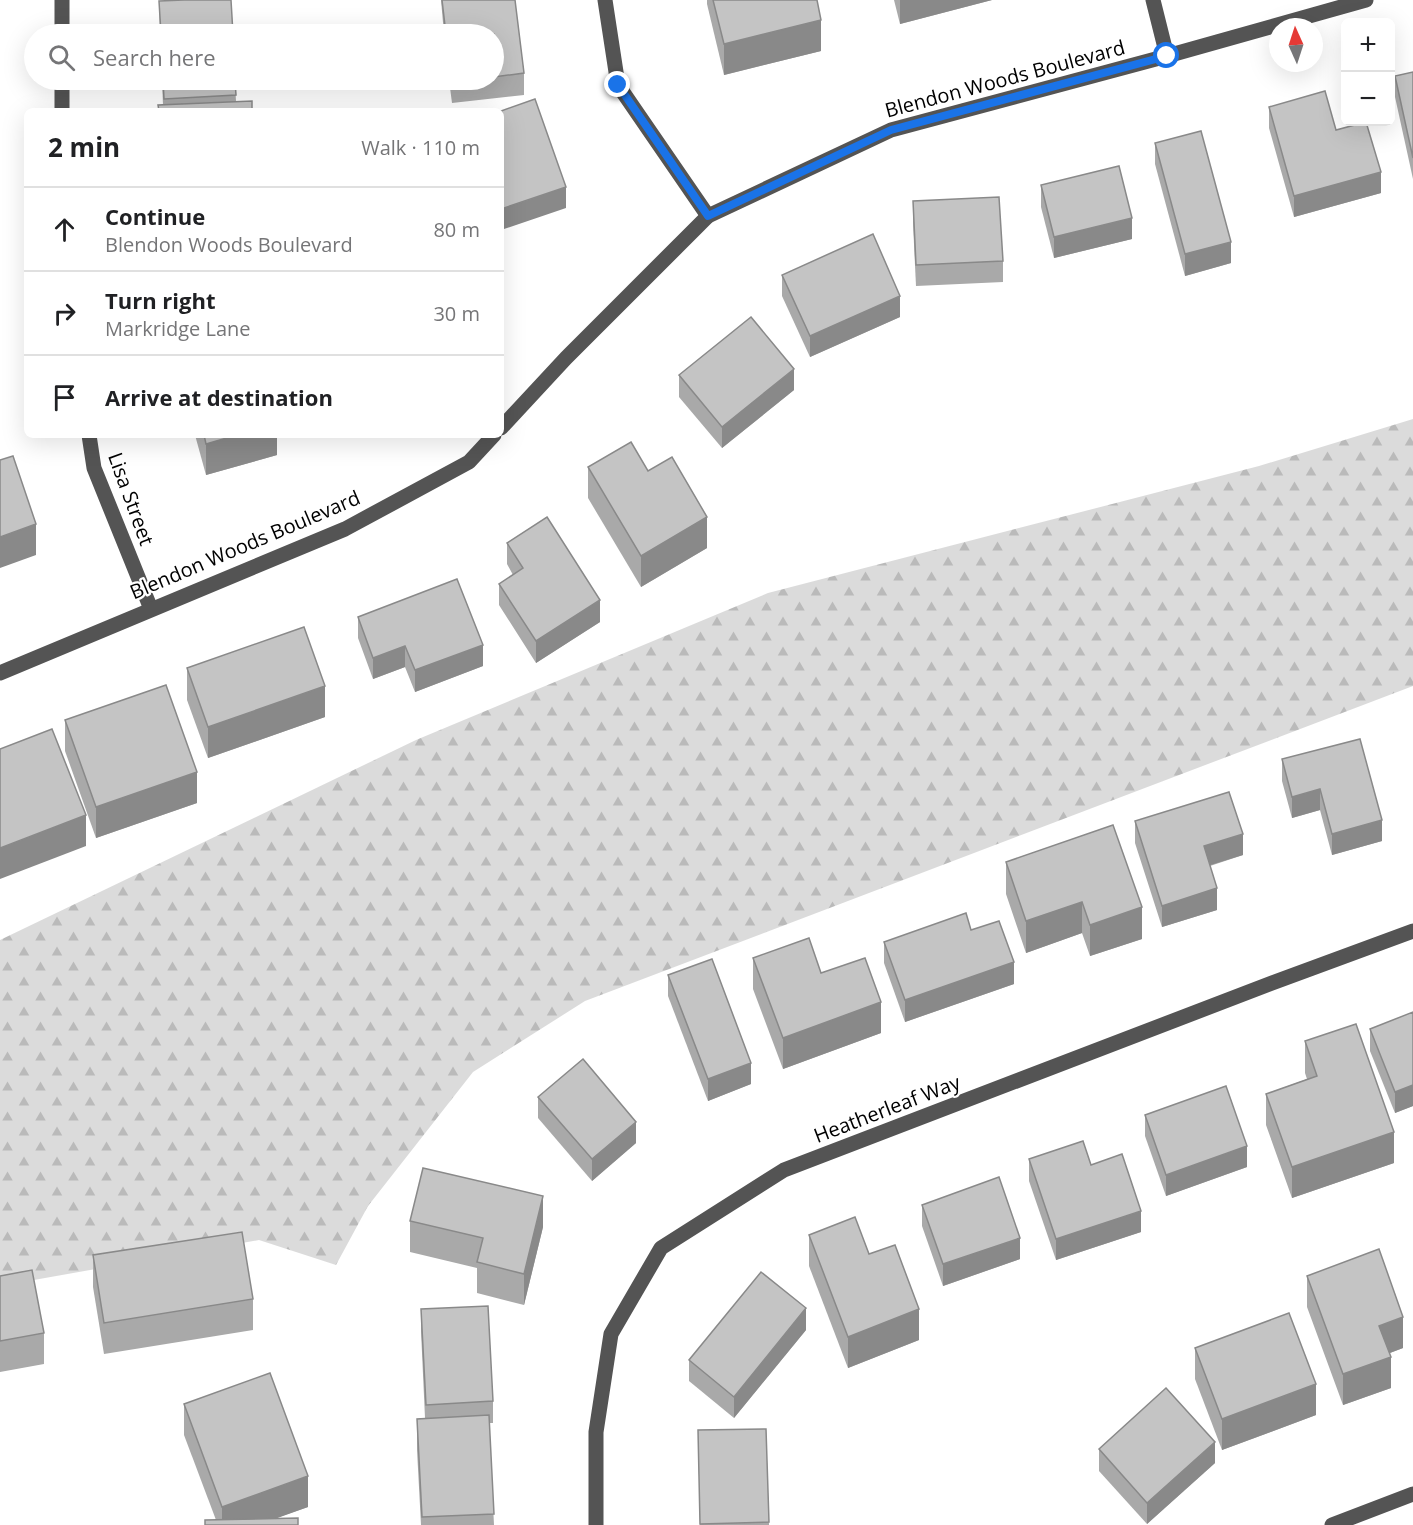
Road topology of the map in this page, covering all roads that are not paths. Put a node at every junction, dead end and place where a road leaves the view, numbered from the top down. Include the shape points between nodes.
1 (62, 0) edge
2 (605, 0) edge
3 (1153, 0) edge
4 (1366, 0) edge
5 (62, 24) edge
6 (1167, 56) junction
7 (62, 90) edge
8 (62, 108) edge
9 (708, 216) junction
10 (504, 425) edge
11 (89, 438) edge
12 (491, 438) edge
13 (151, 609) junction
14 (0, 673) edge
15 (1413, 931) edge
16 (1413, 1494) edge
17 (596, 1525) edge
18 (1332, 1525) edge

1 - 5 street
2 - 9 street via 618,85
3 - 6 street
4 - 6 street, Blendon Woods Boulevard
6 - 9 street, Blendon Woods Boulevard via 891,130
7 - 8 street
9 - 10 street, Blendon Woods Boulevard
11 - 13 street, Lisa Street via 94,468
12 - 13 street, Blendon Woods Boulevard via 469,462 345,529
13 - 14 street, Blendon Woods Boulevard
15 - 17 street, Heatherleaf Way via 784,1170 661,1248 611,1334 596,1432
16 - 18 street

